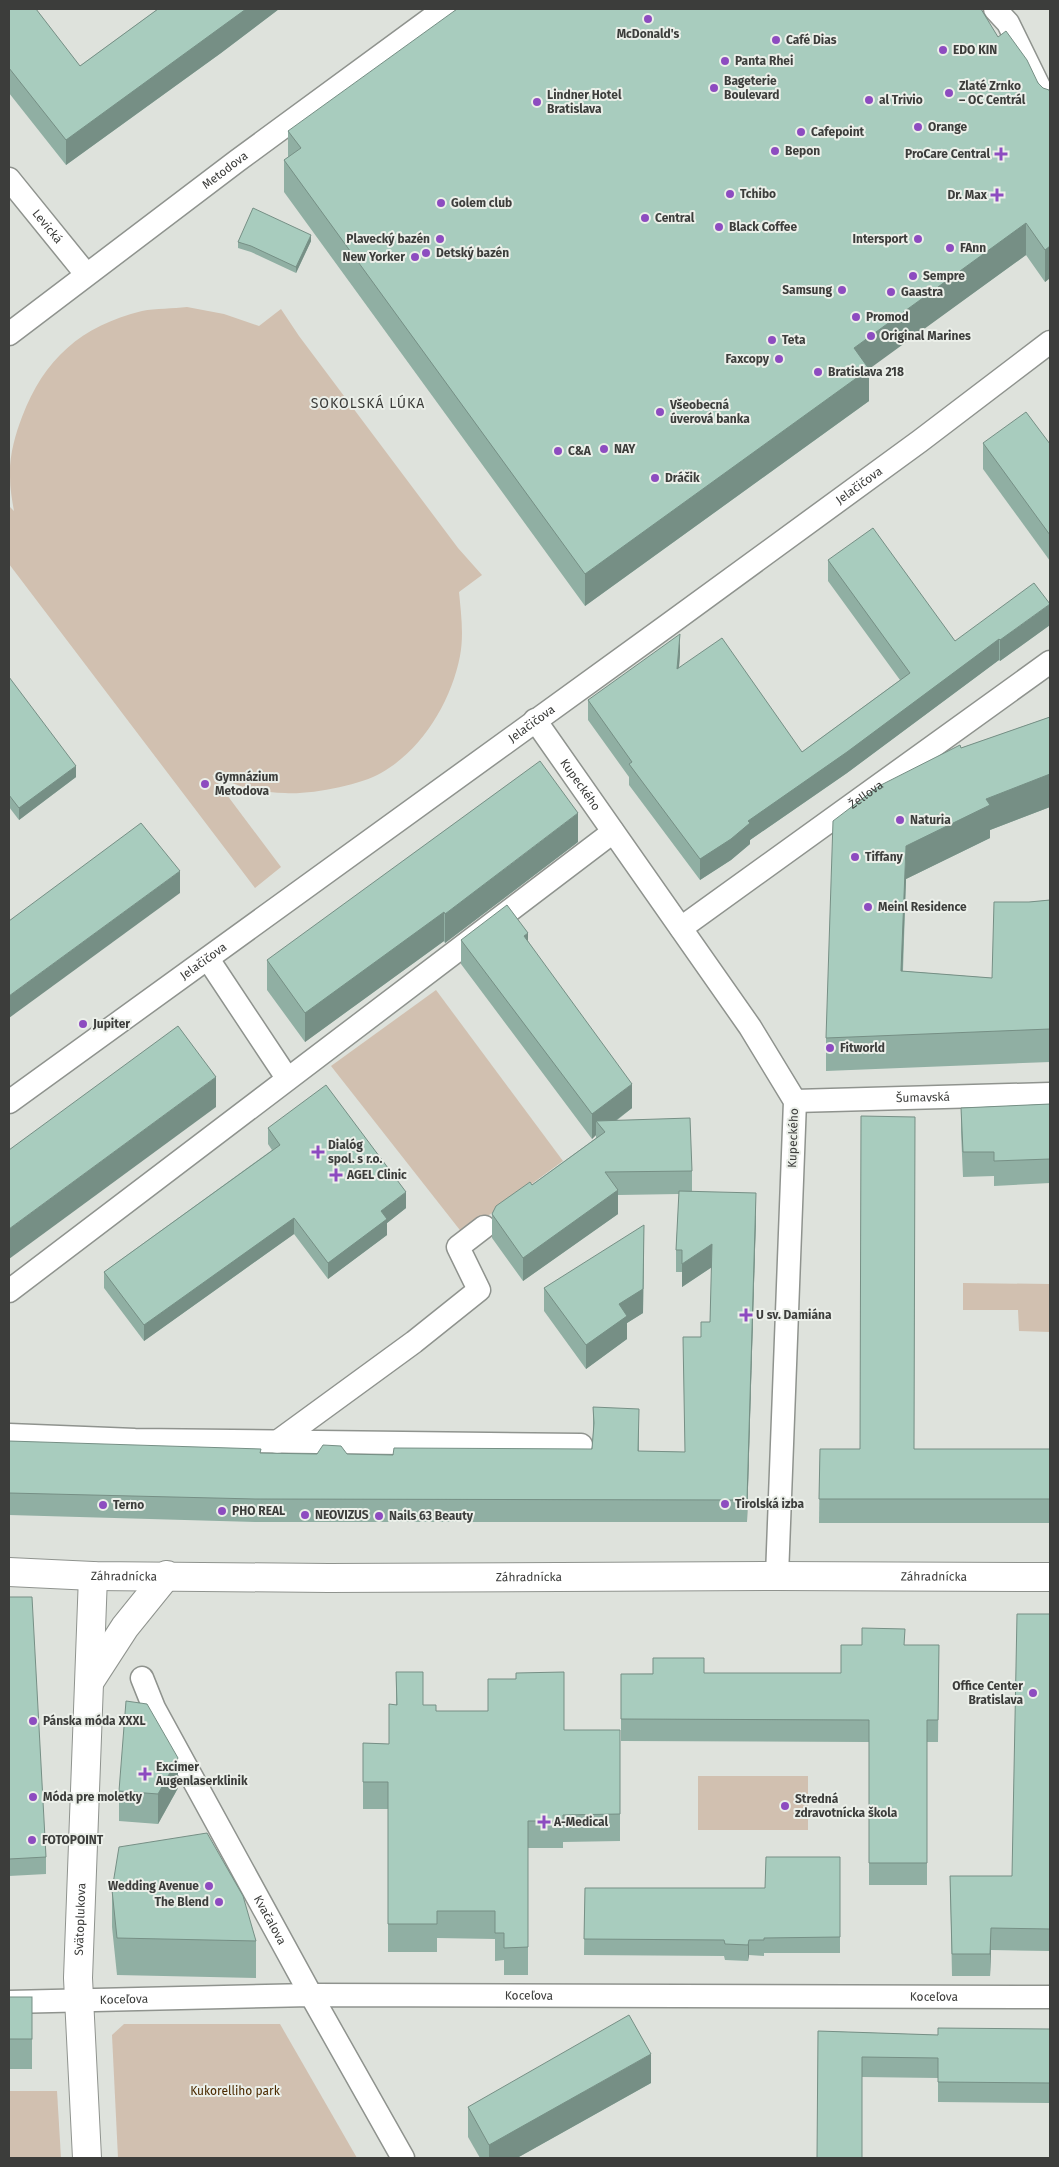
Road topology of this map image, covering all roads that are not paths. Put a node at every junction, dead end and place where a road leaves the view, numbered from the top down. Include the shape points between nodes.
1 (444, 9) edge
2 (995, 9) edge
3 (1050, 108) edge
4 (9, 179) edge
5 (86, 274) junction
6 (9, 334) edge
7 (1050, 342) edge
8 (1050, 662) edge
9 (535, 720) junction
10 (613, 832) junction
11 (681, 928) junction
12 (208, 959) junction
13 (287, 1078) junction
14 (1050, 1094) edge
15 (9, 1102) edge
16 (795, 1102) junction
17 (484, 1227) dead end
18 (9, 1291) edge
19 (9, 1435) edge
20 (277, 1442) junction
21 (581, 1445) dead end
22 (9, 1572) edge
23 (167, 1575) junction
24 (93, 1576) junction
25 (777, 1576) junction
26 (1050, 1577) edge
27 (142, 1678) dead end
28 (90, 1682) junction
29 (311, 1995) junction
30 (1050, 1997) edge
31 (9, 2002) edge
32 (78, 2002) junction
33 (87, 2158) edge
34 (403, 2158) edge

1 - 5 street, Metodova
2 - 3 street via 1008,23
4 - 5 street, Levická
5 - 6 street, Metodova
7 - 9 street, Jelačičova
8 - 11 street, Žellova
9 - 10 street, Kupeckého
9 - 12 street, Jelačičova
10 - 11 street, Kupeckého
10 - 13 street
11 - 16 street, Kupeckého via 750,1026
12 - 13 street
12 - 15 street, Jelačičova
13 - 18 street
14 - 16 street, Šumavská
16 - 25 street, Kupeckého
17 - 20 street via 458,1247 479,1290
19 - 20 street
20 - 21 street
22 - 24 street, Záhradnícka
23 - 24 street, Záhradnícka
23 - 25 street, Záhradnícka via 329,1578
23 - 28 street, Svätoplukova via 125,1627
24 - 28 street, Svätoplukova
25 - 26 street, Záhradnícka
27 - 29 street, Kvačalova via 154,1708
28 - 32 street, Svätoplukova
29 - 30 street, Koceľova
29 - 32 street, Koceľova
29 - 34 street, Kvačalova
31 - 32 street, Koceľova
32 - 33 street, Svätoplukova

